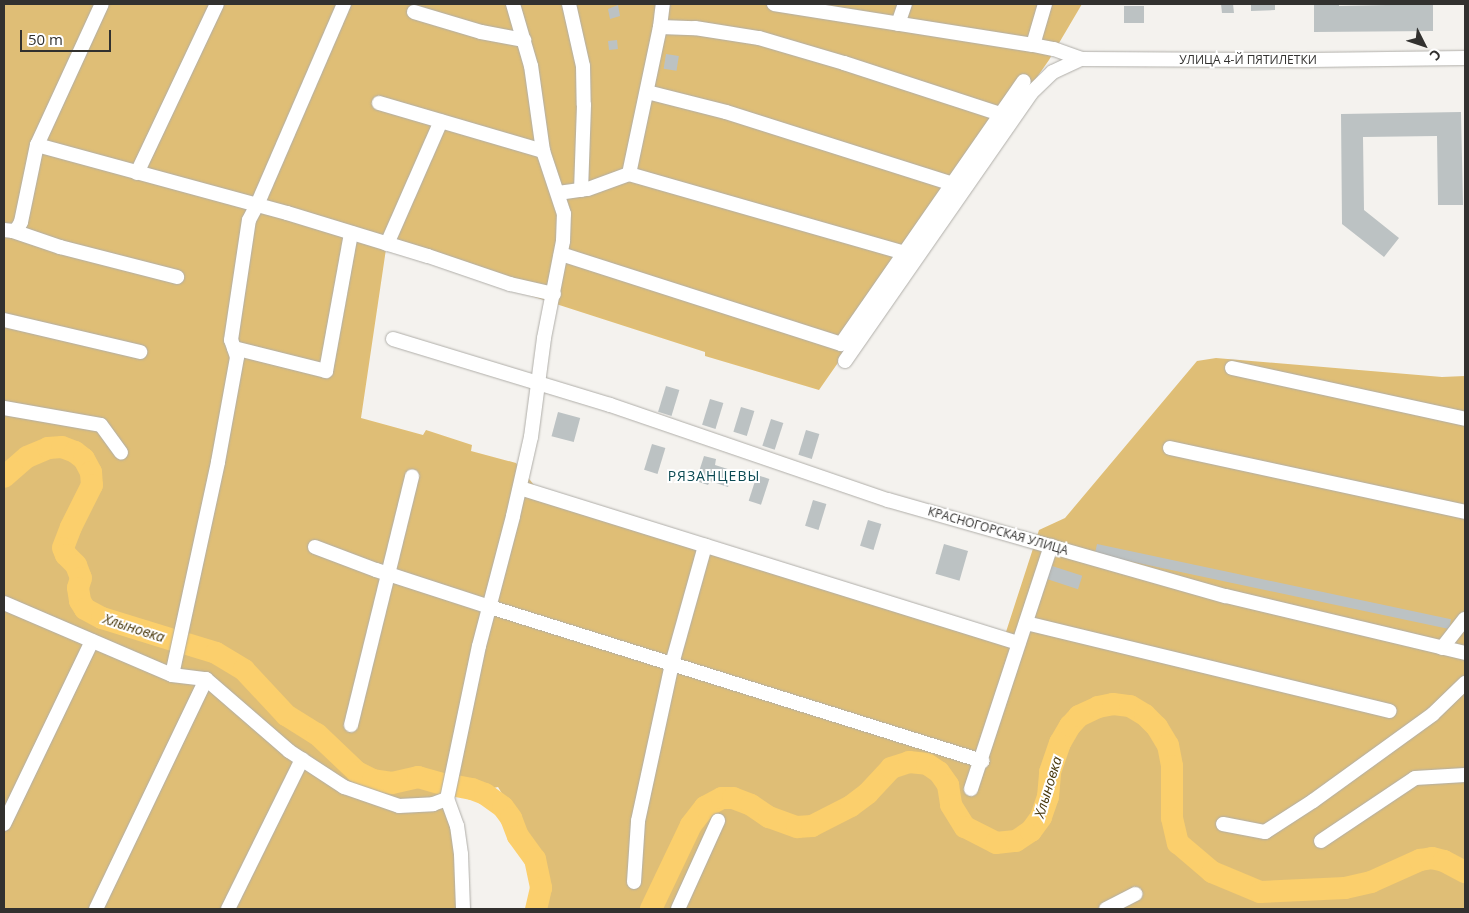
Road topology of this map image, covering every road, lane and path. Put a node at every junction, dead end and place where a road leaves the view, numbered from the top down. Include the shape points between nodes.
1 (102, 4) edge
2 (217, 4) edge
3 (344, 4) edge
4 (513, 4) edge
5 (569, 4) edge
6 (663, 4) edge
7 (779, 4) edge
8 (904, 4) edge
9 (1045, 4) edge
10 (414, 12) dead end
11 (898, 24) junction
12 (660, 27) junction
13 (524, 40) junction
14 (1033, 45) junction
15 (1465, 58) edge
16 (1081, 59) junction
17 (1024, 81) dead end
18 (647, 92) junction
19 (379, 103) dead end
20 (1000, 114) junction
21 (441, 121) junction
22 (37, 145) junction
23 (543, 151) junction
24 (138, 173) junction
25 (629, 174) junction
26 (953, 184) junction
27 (580, 190) junction
28 (558, 193) junction
29 (257, 205) junction
30 (8, 231) edge
31 (351, 233) junction
32 (387, 244) junction
33 (904, 253) junction
34 (561, 254) junction
35 (177, 278) dead end
36 (554, 294) junction
37 (4, 320) edge
38 (394, 338) dead end
39 (234, 348) junction
40 (140, 352) dead end
41 (845, 361) dead end
42 (1232, 368) dead end
43 (538, 384) junction
44 (4, 408) edge
45 (1465, 419) edge
46 (1170, 448) dead end
47 (121, 453) dead end
48 (412, 476) dead end
49 (520, 488) junction
50 (1465, 512) edge
51 (705, 546) junction
52 (1051, 546) junction
53 (315, 547) dead end
54 (389, 573) junction
55 (4, 603) edge
56 (490, 607) junction
57 (1465, 618) edge
58 (1026, 623) junction
59 (92, 641) junction
60 (1018, 643) junction
61 (1442, 648) junction
62 (1465, 653) edge
63 (672, 664) junction
64 (172, 675) junction
65 (206, 680) junction
66 (1465, 682) edge
67 (1390, 711) dead end
68 (351, 724) dead end
69 (302, 759) junction
70 (982, 761) junction
71 (1465, 775) edge
72 (972, 789) dead end
73 (447, 799) junction
74 (718, 821) dead end
75 (4, 824) edge
76 (1223, 824) dead end
77 (1321, 841) dead end
78 (634, 882) dead end
79 (1135, 894) dead end
80 (96, 909) edge
81 (228, 909) edge
82 (463, 909) edge
83 (678, 909) edge
84 (1106, 909) edge

1 - 22 street
2 - 24 street
3 - 29 street
4 - 13 street
5 - 27 street via 583,66
6 - 12 street
7 - 11 street, УЛИЦА 4-Й ПЯТИЛЕТКИ
8 - 11 street
9 - 14 street
10 - 13 street via 481,32
11 - 14 street, УЛИЦА 4-Й ПЯТИЛЕТКИ
12 - 18 street
12 - 20 street via 694,28 759,38
13 - 23 street via 531,66
14 - 16 street, УЛИЦА 4-Й ПЯТИЛЕТКИ
15 - 16 street, УЛИЦА 4-Й ПЯТИЛЕТКИ
16 - 41 street via 1052,72 1031,93
17 - 20 street
18 - 25 street
18 - 26 street via 726,112
19 - 21 street
20 - 26 street
21 - 23 street
21 - 32 street
22 - 24 street
22 - 30 street via 21,222
23 - 28 street
24 - 29 street
25 - 27 street
25 - 33 street
26 - 33 street
27 - 28 street
28 - 34 street via 564,214
29 - 31 street
29 - 39 street via 249,220 231,340
30 - 35 street
31 - 32 street
31 - 39 street via 326,371
32 - 36 street via 510,284
33 - 34 street via 841,344
34 - 36 street
36 - 43 street
37 - 40 street
38 - 43 street, КРАСНОГОРСКАЯ УЛИЦА
39 - 64 street via 237,357 218,462
42 - 45 street
43 - 49 street
43 - 52 street, КРАСНОГОРСКАЯ УЛИЦА via 610,405 888,500
44 - 47 street via 101,425
46 - 50 street
48 - 54 street
49 - 51 street
49 - 56 street
51 - 60 street
51 - 63 street
52 - 58 street
52 - 61 street, КРАСНОГОРСКАЯ УЛИЦА via 1226,596
53 - 54 street
54 - 56 street
54 - 68 street
55 - 59 street
56 - 63 street
56 - 73 street
57 - 61 street
58 - 60 street
58 - 67 street
59 - 64 street
59 - 75 street
60 - 70 street
61 - 62 street, КРАСНОГОРСКАЯ УЛИЦА
63 - 70 street
63 - 78 street via 638,821
64 - 65 street
65 - 69 street
65 - 80 street
66 - 76 street via 1434,714 1265,832
69 - 73 street via 344,788 385,802 414,806
69 - 81 street
70 - 72 street
71 - 77 street via 1415,778
73 - 82 street via 461,854
74 - 83 street
79 - 84 street

